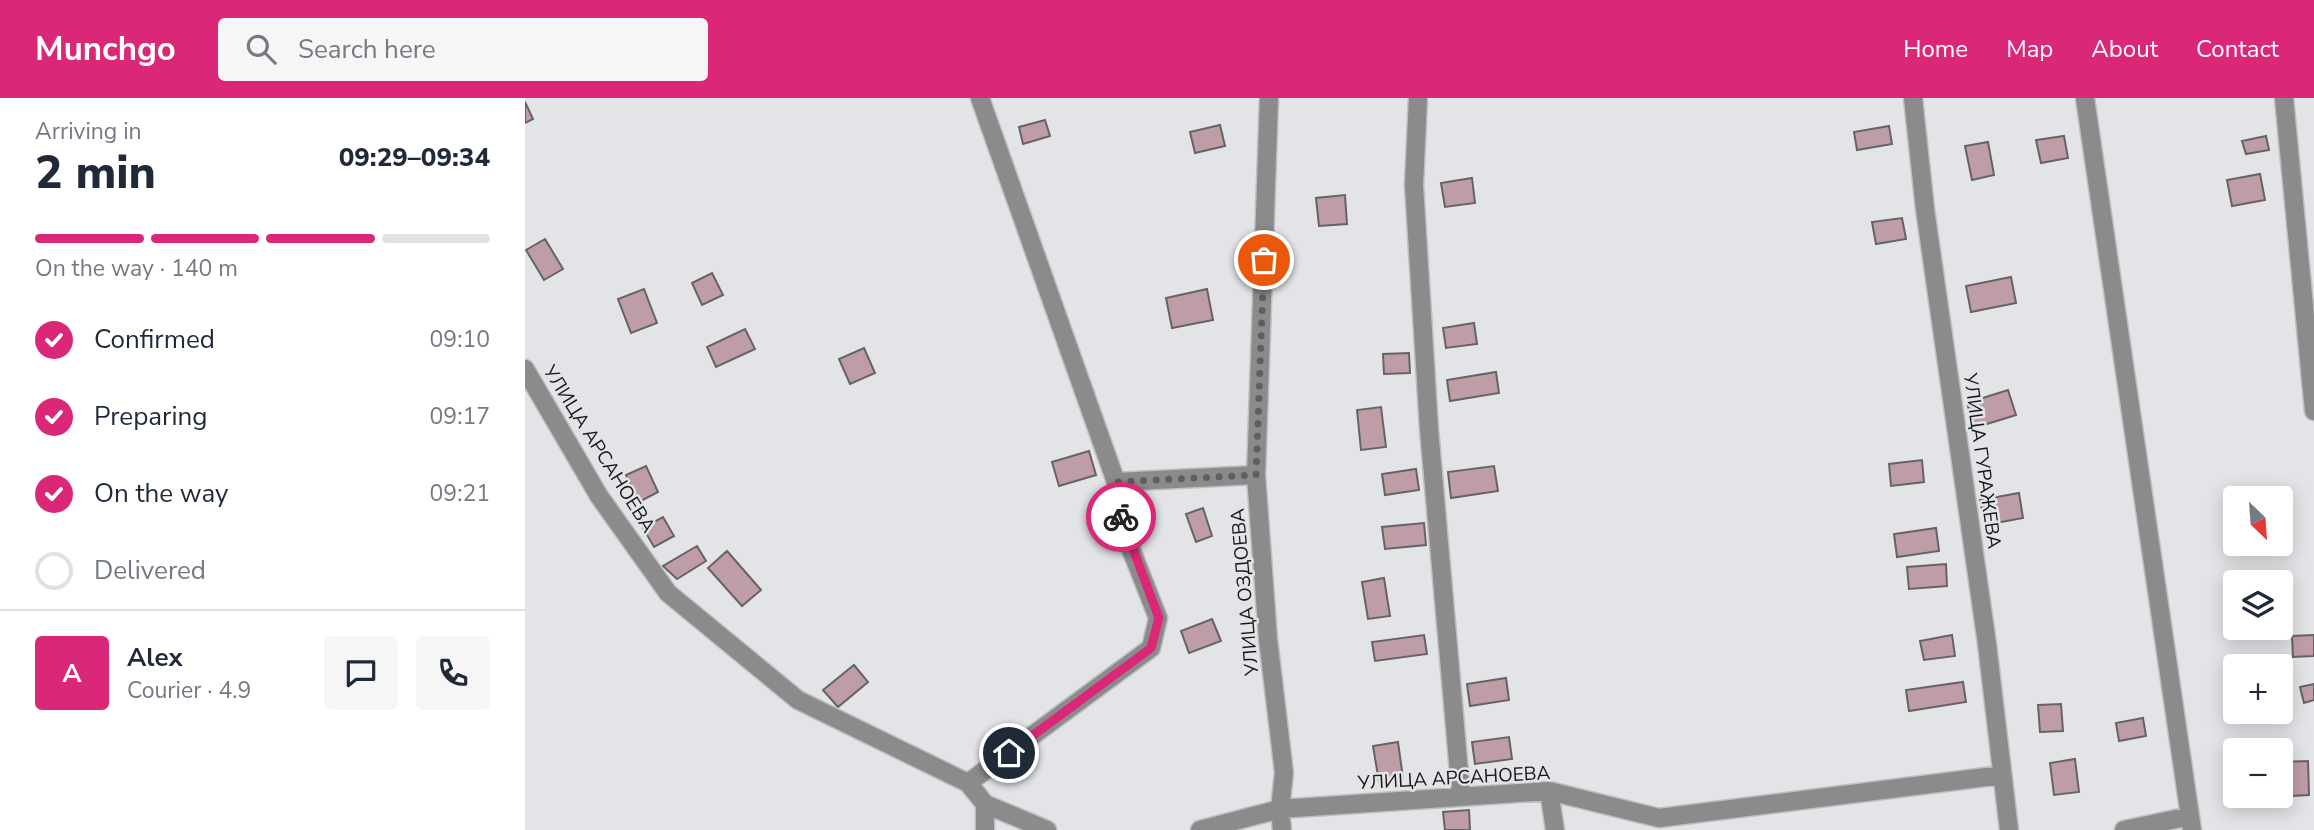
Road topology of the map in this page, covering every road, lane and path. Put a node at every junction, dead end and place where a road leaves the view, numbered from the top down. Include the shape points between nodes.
1 (980, 98) edge
2 (1269, 98) edge
3 (1418, 98) edge
4 (1913, 98) edge
5 (2084, 98) edge
6 (2284, 98) edge
7 (525, 369) edge
8 (2314, 411) edge
9 (1256, 475) junction
10 (1116, 482) junction
11 (2002, 775) junction
12 (968, 783) junction
13 (1549, 791) junction
14 (1461, 795) junction
15 (985, 804) junction
16 (1280, 809) junction
17 (2191, 823) edge
18 (985, 830) edge
19 (1047, 830) edge
20 (1200, 830) edge
21 (1282, 830) edge
22 (1555, 830) edge
23 (2009, 830) edge
24 (2124, 830) edge

1 - 10 street
2 - 9 street, УЛИЦА ОЗДОЕВА
3 - 14 street via 1414,185
4 - 11 street, УЛИЦА ГУРАЖЕВА
5 - 17 street
6 - 8 street
7 - 12 street, УЛИЦА АРСАНОЕВА via 599,496 668,593 798,700
9 - 10 street
9 - 16 street, УЛИЦА ОЗДОЕВА via 1284,773
10 - 12 street via 1121,524 1159,618 1151,648
11 - 13 street, УЛИЦА АРСАНОЕВА via 1659,818
11 - 23 street, УЛИЦА ГУРАЖЕВА
12 - 15 street, УЛИЦА АРСАНОЕВА
13 - 14 street, УЛИЦА АРСАНОЕВА
13 - 22 street
14 - 16 street, УЛИЦА АРСАНОЕВА
15 - 18 street
15 - 19 street, УЛИЦА АРСАНОЕВА
16 - 20 street, УЛИЦА АРСАНОЕВА
16 - 21 street, УЛИЦА ОЗДОЕВА
17 - 24 street

